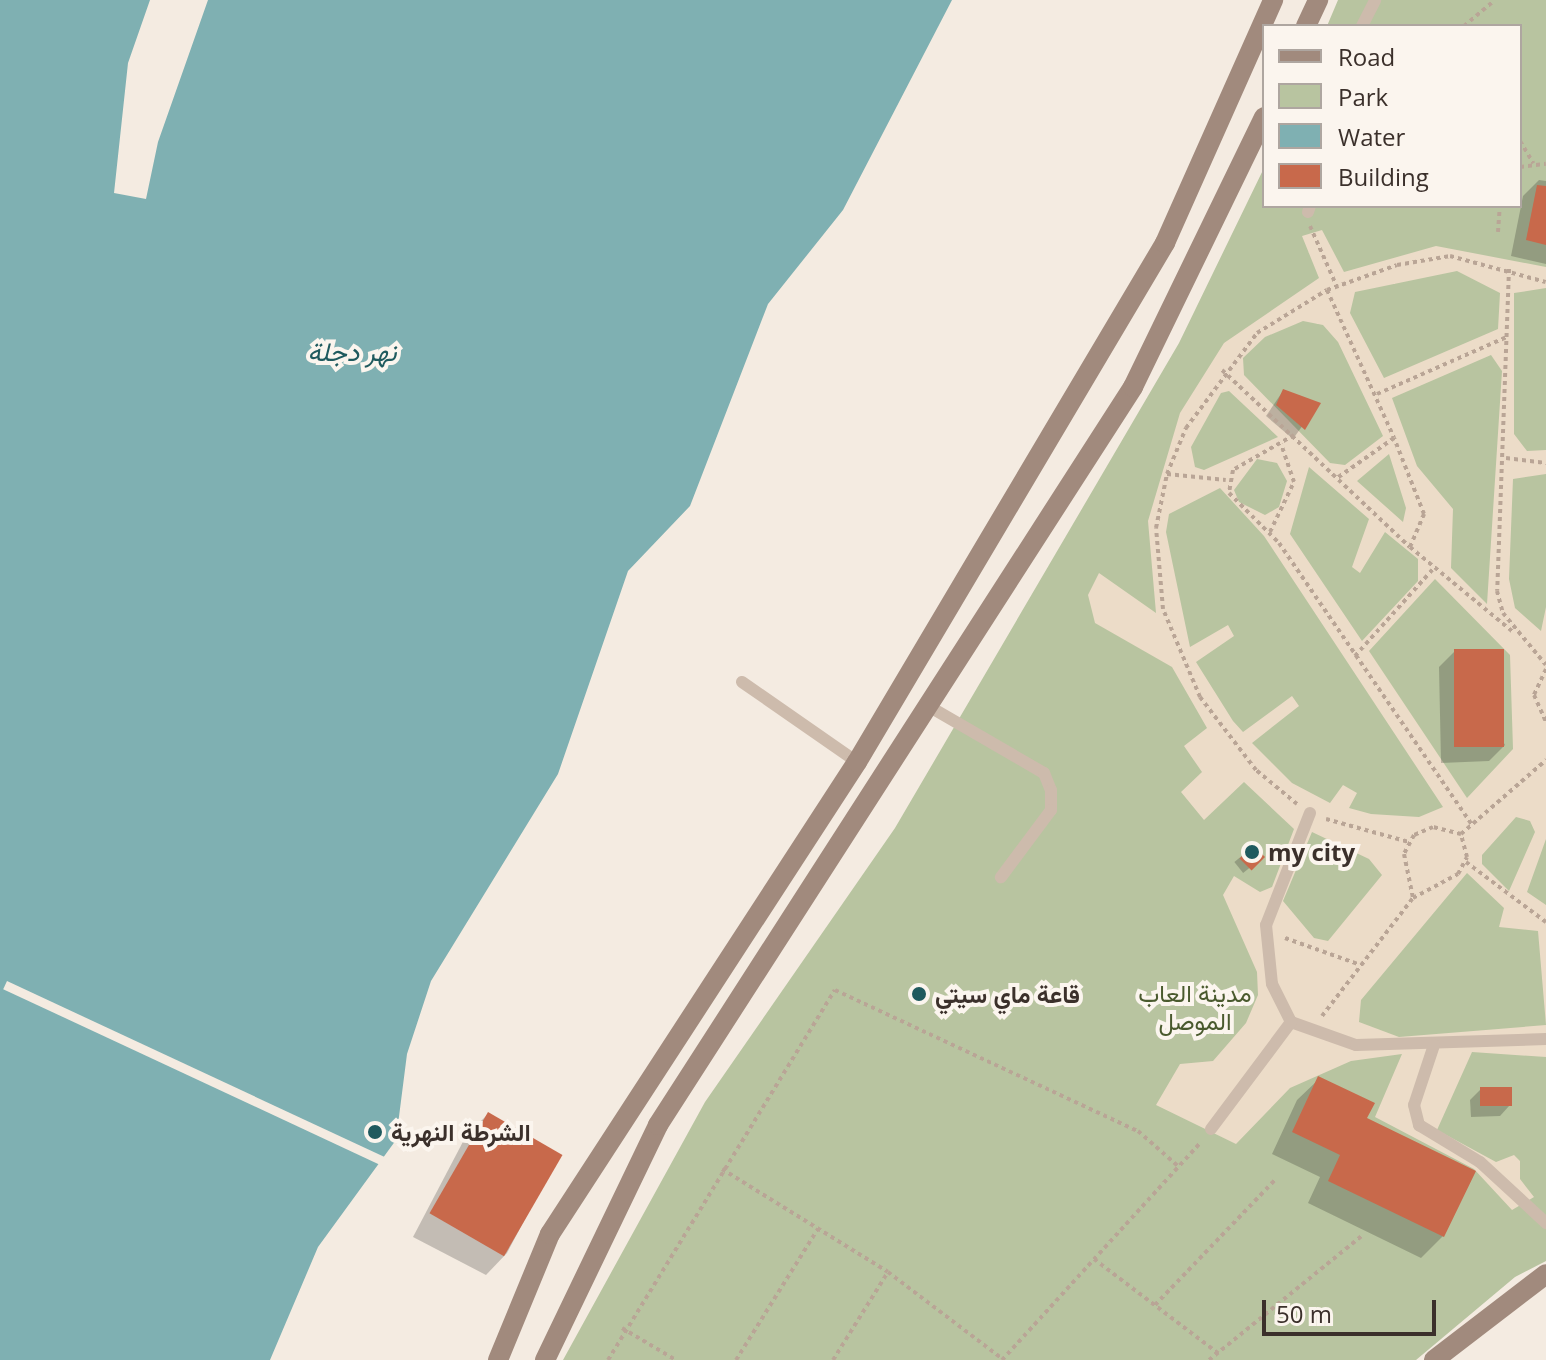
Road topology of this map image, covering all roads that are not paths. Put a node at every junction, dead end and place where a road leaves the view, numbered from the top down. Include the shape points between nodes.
1 (1273, 0) edge
2 (1318, 0) edge
3 (1375, 0) edge
4 (1262, 24) edge
5 (1307, 24) edge
6 (1363, 24) edge
7 (1262, 25) edge
8 (1262, 121) edge
9 (1019, 495) junction
10 (1052, 513) junction
11 (742, 682) dead end
12 (930, 707) junction
13 (857, 762) junction
14 (1310, 813) road end
15 (1001, 877) dead end
16 (1291, 1022) junction
17 (1546, 1039) edge
18 (1434, 1045) junction
19 (1211, 1129) road end
20 (1546, 1223) edge
21 (1546, 1274) edge
22 (498, 1360) edge
23 (545, 1360) edge
24 (1434, 1360) edge

1 - 4 main road
2 - 5 main road
3 - 6 lane
7 - 9 main road via 1165,243
8 - 10 main road via 1133,387
9 - 10 main road
9 - 13 main road
10 - 12 main road
11 - 13 lane
12 - 15 lane via 1044,773 1051,810
12 - 23 main road via 658,1125
13 - 22 main road via 550,1234
14 - 16 lane via 1266,925 1272,984
16 - 18 lane via 1311,1034 1356,1045
16 - 19 lane
17 - 18 lane
18 - 20 lane via 1414,1105 1419,1125 1480,1162
21 - 24 main road

